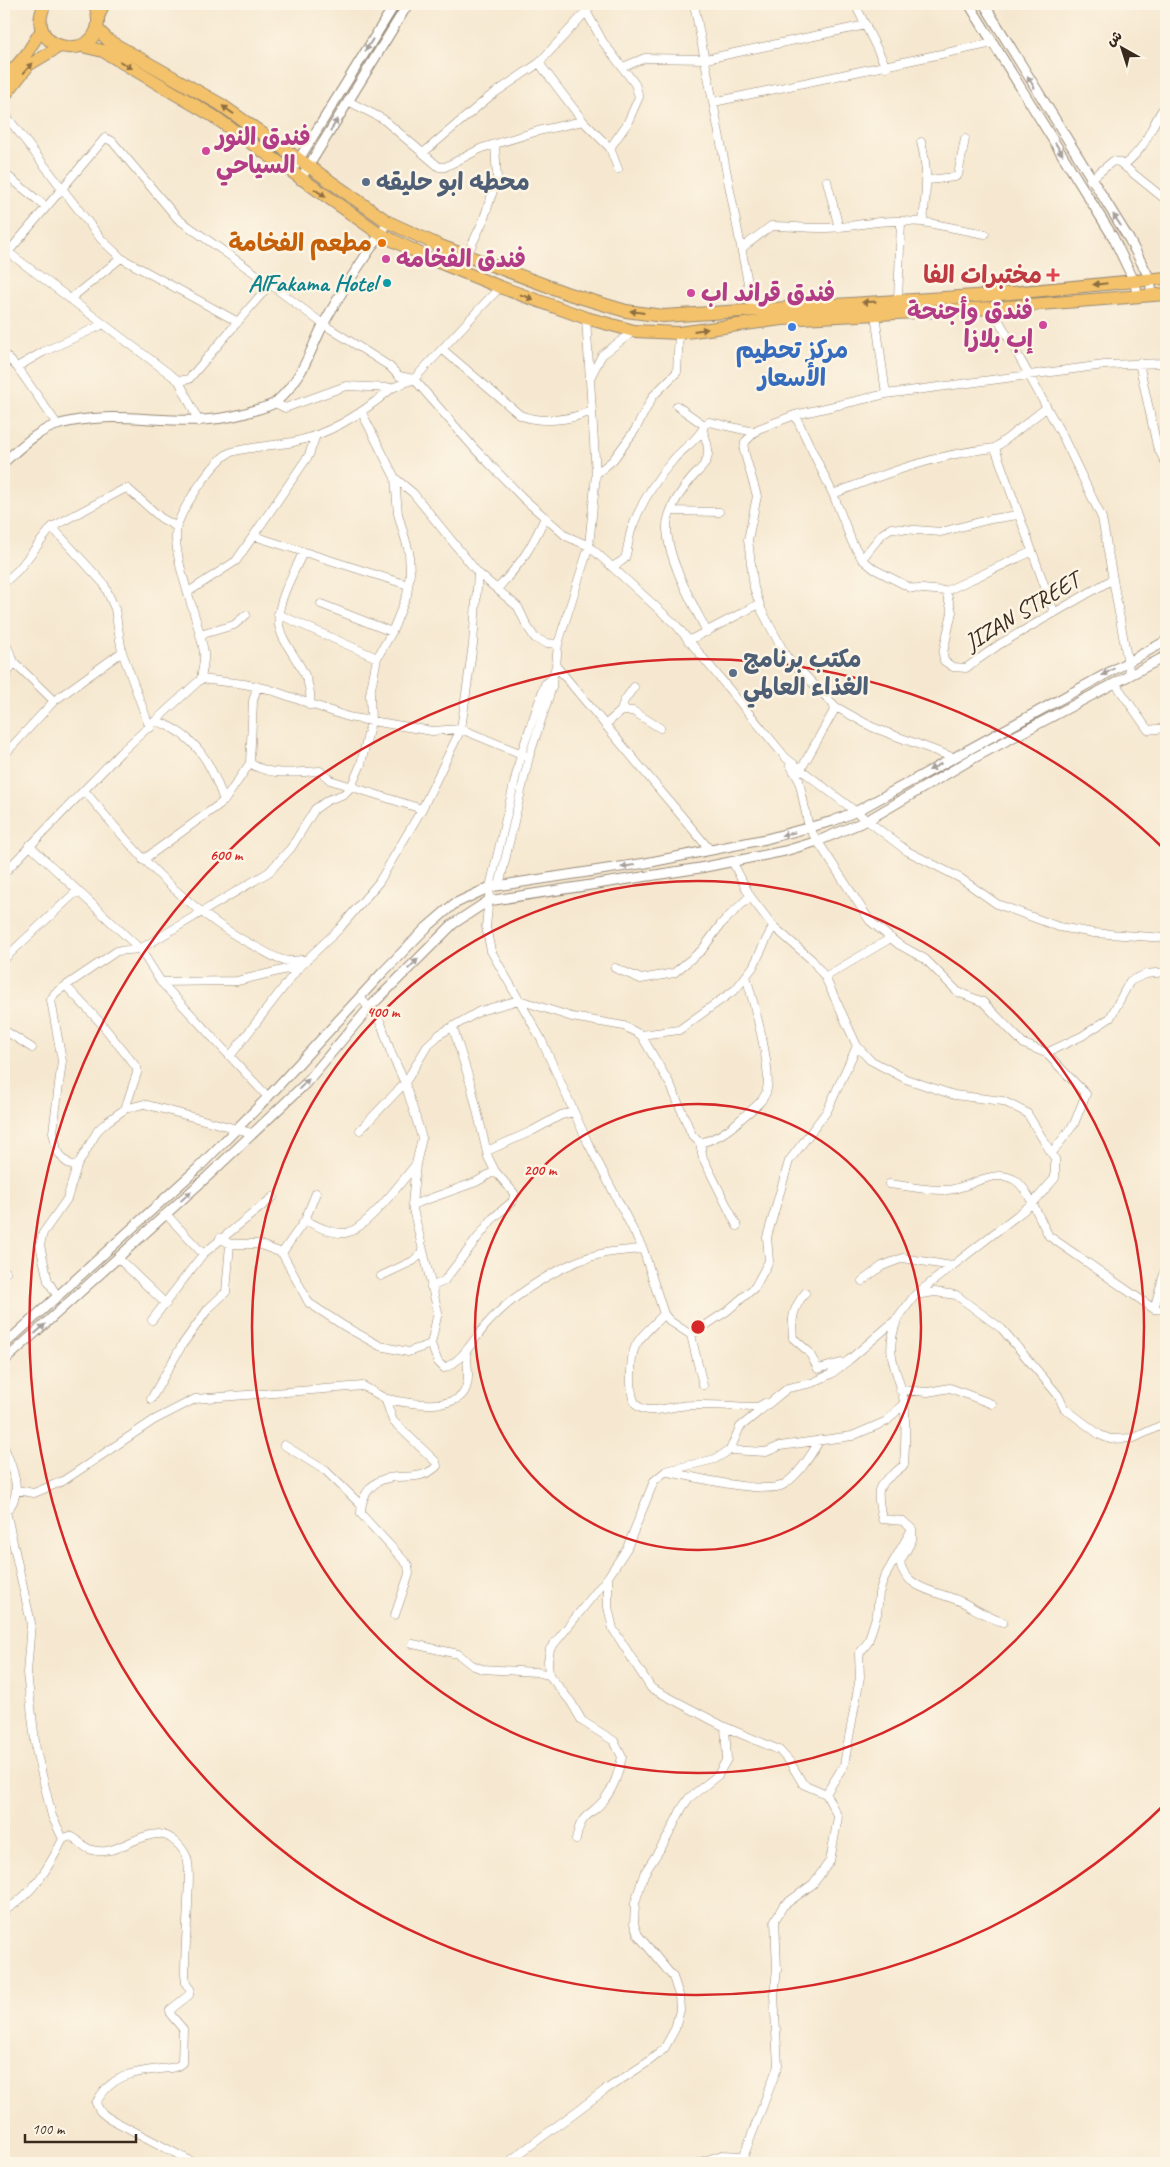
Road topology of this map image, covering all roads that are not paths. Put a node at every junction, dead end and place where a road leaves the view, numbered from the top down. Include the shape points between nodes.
1 (395, 4) edge
2 (408, 4) edge
3 (593, 4) edge
4 (694, 4) edge
5 (855, 4) edge
6 (969, 4) edge
7 (984, 4) edge
8 (41, 6) edge
9 (587, 12) junction
10 (99, 13) edge
11 (866, 25) junction
12 (42, 29) junction
13 (993, 43) junction
14 (82, 46) junction
15 (59, 47) junction
16 (706, 59) junction
17 (539, 63) junction
18 (886, 67) junction
19 (623, 68) junction
20 (4, 80) edge
21 (4, 98) edge
22 (348, 101) junction
23 (714, 102) junction
24 (1162, 110) dead end
25 (4, 113) edge
26 (583, 121) junction
27 (965, 139) dead end
28 (920, 142) dead end
29 (495, 144) junction
30 (610, 148) junction
31 (423, 153) junction
32 (303, 163) junction
33 (1124, 165) junction
34 (618, 169) dead end
35 (4, 173) edge
36 (296, 176) junction
37 (928, 180) junction
38 (1090, 180) junction
39 (827, 181) dead end
40 (61, 188) junction
41 (1166, 200) edge
42 (45, 206) junction
43 (901, 221) junction
44 (388, 222) junction
45 (923, 222) junction
46 (839, 228) junction
47 (380, 234) junction
48 (985, 234) dead end
49 (742, 248) junction
50 (6, 255) edge
51 (467, 255) junction
52 (121, 258) junction
53 (1166, 278) edge
54 (1150, 279) junction
55 (1134, 281) junction
56 (270, 284) junction
57 (500, 287) junction
58 (570, 294) junction
59 (1166, 294) edge
60 (1152, 295) junction
61 (1138, 296) junction
62 (70, 299) junction
63 (898, 301) junction
64 (992, 308) junction
65 (754, 309) junction
66 (564, 310) junction
67 (875, 314) junction
68 (586, 318) junction
69 (238, 322) junction
70 (104, 324) junction
71 (323, 324) junction
72 (634, 332) junction
73 (679, 333) junction
74 (442, 349) junction
75 (4, 354) edge
76 (1139, 363) junction
77 (1166, 363) edge
78 (17, 367) junction
79 (1027, 374) junction
80 (414, 379) junction
81 (589, 379) junction
82 (179, 381) junction
83 (392, 388) junction
84 (886, 394) junction
85 (274, 403) junction
86 (677, 406) dead end
87 (1046, 408) junction
88 (591, 411) junction
89 (362, 413) junction
90 (795, 415) junction
91 (199, 422) junction
92 (57, 424) junction
93 (704, 428) junction
94 (754, 432) junction
95 (316, 435) junction
96 (995, 448) junction
97 (4, 462) edge
98 (1166, 464) edge
99 (596, 474) junction
100 (395, 478) junction
101 (833, 494) junction
102 (670, 511) junction
103 (719, 512) dead end
104 (1018, 515) junction
105 (545, 517) junction
106 (52, 526) junction
107 (177, 526) junction
108 (254, 536) junction
109 (589, 546) junction
110 (303, 552) junction
111 (1031, 552) junction
112 (862, 559) junction
113 (612, 567) junction
114 (478, 573) junction
115 (1113, 579) junction
116 (4, 583) edge
117 (408, 585) junction
118 (498, 588) junction
119 (188, 592) junction
120 (946, 592) junction
121 (320, 604) dead end
122 (759, 604) junction
123 (1054, 612) junction
124 (278, 614) junction
125 (246, 615) dead end
126 (392, 632) junction
127 (707, 632) junction
128 (200, 635) junction
129 (4, 640) edge
130 (688, 640) junction
131 (1166, 641) edge
132 (558, 644) junction
133 (122, 652) junction
134 (1166, 656) edge
135 (377, 658) junction
136 (1128, 660) junction
137 (14, 662) junction
138 (556, 666) junction
139 (1130, 675) junction
140 (4, 679) edge
141 (201, 679) junction
142 (552, 679) junction
143 (1115, 683) junction
144 (257, 687) junction
145 (634, 687) dead end
146 (54, 701) junction
147 (310, 705) junction
148 (836, 707) junction
149 (621, 710) junction
150 (157, 720) junction
151 (371, 721) junction
152 (605, 725) junction
153 (150, 728) junction
154 (660, 728) dead end
155 (1166, 728) edge
156 (461, 729) junction
157 (521, 754) junction
158 (4, 755) edge
159 (530, 757) junction
160 (952, 757) junction
161 (786, 758) junction
162 (250, 763) junction
163 (800, 771) junction
164 (351, 787) junction
165 (84, 790) junction
166 (224, 800) junction
167 (422, 809) junction
168 (857, 811) junction
169 (868, 820) junction
170 (809, 828) junction
171 (818, 841) junction
172 (29, 845) junction
173 (710, 850) junction
174 (143, 860) junction
175 (732, 861) junction
176 (4, 873) edge
177 (495, 886) junction
178 (77, 891) junction
179 (750, 896) junction
180 (488, 901) junction
181 (203, 913) junction
182 (773, 926) junction
183 (891, 938) junction
184 (1166, 938) edge
185 (140, 949) junction
186 (4, 959) edge
187 (308, 959) junction
188 (300, 966) junction
189 (615, 968) dead end
190 (1166, 972) edge
191 (746, 976) junction
192 (825, 977) junction
193 (161, 982) junction
194 (66, 986) junction
195 (360, 997) junction
196 (519, 1000) junction
197 (369, 1008) junction
198 (453, 1028) junction
199 (4, 1030) edge
200 (641, 1035) junction
201 (857, 1046) junction
202 (32, 1048) dead end
203 (1046, 1053) junction
204 (231, 1055) junction
205 (405, 1083) junction
206 (268, 1097) junction
207 (125, 1109) junction
208 (574, 1112) junction
209 (236, 1128) junction
210 (360, 1130) dead end
211 (252, 1134) junction
212 (700, 1143) junction
213 (486, 1151) junction
214 (1052, 1153) junction
215 (416, 1164) junction
216 (77, 1166) junction
217 (495, 1171) junction
218 (889, 1184) dead end
219 (316, 1193) dead end
220 (273, 1197) dead end
221 (1033, 1203) junction
222 (412, 1205) junction
223 (166, 1214) junction
224 (305, 1220) junction
225 (737, 1226) dead end
226 (220, 1238) junction
227 (230, 1244) junction
228 (643, 1249) junction
229 (423, 1252) junction
230 (282, 1253) junction
231 (203, 1254) junction
232 (118, 1258) junction
233 (952, 1266) junction
234 (1166, 1267) edge
235 (381, 1276) dead end
236 (862, 1281) dead end
237 (431, 1287) junction
238 (805, 1292) dead end
239 (915, 1295) junction
240 (58, 1297) junction
241 (166, 1304) junction
242 (1154, 1309) junction
243 (1166, 1310) edge
244 (664, 1314) junction
245 (898, 1318) junction
246 (152, 1320) dead end
247 (691, 1335) junction
248 (431, 1344) junction
249 (4, 1345) edge
250 (466, 1350) junction
251 (5, 1359) edge
252 (850, 1360) junction
253 (703, 1385) dead end
254 (900, 1390) junction
255 (778, 1396) junction
256 (385, 1398) junction
257 (152, 1399) dead end
258 (904, 1403) junction
259 (992, 1404) dead end
260 (1166, 1423) edge
261 (820, 1440) junction
262 (284, 1445) dead end
263 (4, 1446) edge
264 (730, 1450) junction
265 (666, 1471) junction
266 (16, 1490) junction
267 (361, 1505) junction
268 (5, 1512) edge
269 (912, 1529) junction
270 (608, 1577) junction
271 (395, 1615) dead end
272 (1003, 1622) dead end
273 (413, 1644) dead end
274 (549, 1675) junction
275 (725, 1727) junction
276 (826, 1794) junction
277 (63, 1839) junction
278 (576, 1840) dead end
279 (4, 1911) edge
280 (742, 2160) edge
281 (194, 2163) edge
282 (507, 2163) edge
283 (698, 2163) edge

1 -> 32 street
2 - 22 street
3 - 9 street
4 - 16 street
5 - 11 street
6 - 13 street
38 -> 7 street
8 - 12 highway
9 - 17 street
9 - 19 street via 603,42
10 - 14 highway via 89,41
32 -> 10 highway via 220,104 109,41
11 - 16 street
11 - 18 street
12 - 15 highway
12 - 20 main road
13 - 18 street
13 -> 55 street via 1100,214
14 - 15 highway
14 -> 36 highway via 103,52 213,116
21 -> 15 main road via 29,65
16 - 19 street via 645,58
16 - 23 street
17 - 26 street
17 - 31 street via 489,97
18 - 23 street
19 - 30 street via 635,84 639,97 627,124
22 - 31 street via 383,119
32 -> 22 street
23 - 49 street
24 - 33 street via 1147,141
25 - 40 street
26 - 29 street
26 - 30 street
27 - 37 street via 958,174
28 - 37 street
29 - 31 street via 445,167 432,163
29 - 51 street via 497,179
30 - 34 street
32 - 36 street
32 - 44 highway
33 - 38 street via 1113,161
33 - 41 street
35 - 42 street
36 -> 47 highway
37 - 45 street
54 -> 38 street via 1129,239
39 - 46 street
40 - 42 street
40 - 52 street via 101,239
40 - 56 street via 105,138 112,141 178,219
42 - 50 street
43 - 45 street
43 - 46 street via 881,220
43 - 63 street
44 - 47 street
44 - 51 highway
45 - 48 street
46 - 49 street via 805,230 771,226
47 - 57 highway
47 - 71 street
49 - 65 street
50 - 62 street
51 - 58 highway
52 - 62 street
52 - 69 street
53 - 54 highway
54 - 55 highway
54 - 60 street
55 - 61 street
55 -> 63 highway
56 - 69 street
56 - 71 street
57 -> 66 highway
57 - 74 street
65 -> 58 highway via 663,316 626,311
58 - 66 highway
59 - 60 highway
60 - 61 highway
61 - 64 highway
62 - 70 street
63 -> 65 highway
64 - 67 highway
64 - 79 street
66 - 68 highway
73 -> 67 highway via 782,319
67 - 84 street
68 - 72 highway
68 - 81 street
69 - 82 street via 189,379
70 - 78 street
70 - 82 street
71 - 80 street via 399,376
71 - 85 street via 299,378
72 - 73 highway
72 - 81 street via 602,355
73 - 99 street via 677,372 653,396 613,460
74 - 80 street
74 - 88 street via 527,418 569,418
75 - 78 street
76 - 77 street
76 - 79 street
76 - 98 street via 1157,446
78 - 92 street
79 - 84 street
79 - 87 street
80 - 83 street
80 - 105 street via 474,448
81 - 88 street
82 - 91 street
83 - 85 street via 346,386 285,408
83 - 89 street
84 - 90 street
85 - 91 street via 245,414
86 - 93 street
87 - 96 street
87 - 115 street via 1102,518
88 - 99 street
89 - 95 street
89 - 100 street
90 - 94 street
90 - 101 street
91 - 92 street via 85,418
92 - 97 street via 26,442
93 - 94 street via 709,422
93 - 102 street via 709,454
93 - 113 street via 663,471 638,510 628,537 626,555
94 - 122 street via 745,442 744,451 757,496 748,540
95 - 107 street via 294,442 231,452 206,476
95 - 108 street via 309,455
96 - 101 street via 971,450 880,476
96 - 104 street
99 - 109 street
100 - 114 street via 413,493
100 - 117 street via 398,514 409,552
101 - 112 street
102 - 103 street
102 - 127 street via 666,528 669,542 682,584
104 - 111 street
104 - 112 street via 941,532 891,528
105 - 109 street via 566,536
105 - 118 street via 527,554
106 - 107 street via 124,489 161,518
106 - 116 street
106 - 133 street via 104,584 114,609
107 - 119 street via 176,546
108 - 110 street
108 - 119 street via 236,561
109 - 113 street
109 - 132 street
110 - 117 street
110 - 124 street
111 - 120 street
111 - 123 street
112 - 120 street via 911,588
113 - 130 street via 676,625
114 - 118 street
114 - 156 street via 473,644
115 - 123 street, JIZAN STREET
115 - 136 street
117 - 126 street
118 - 132 street via 518,607 535,638
119 - 128 street
120 - 123 street, JIZAN STREET via 952,612 943,653 944,661 953,667 966,668
121 - 126 street
122 - 127 street
122 - 148 street via 786,656
124 - 135 street
124 - 147 street via 281,632 310,685
125 - 128 street via 234,625
126 - 135 street
127 - 130 street
128 - 141 street via 205,654
129 - 137 street
130 - 161 street
131 - 136 street
132 - 138 street
133 - 146 street
133 - 153 street
134 - 139 street
135 - 151 street via 370,694
136 - 139 street
136 -> 160 street
137 - 140 street
137 - 146 street
138 - 142 street
138 - 152 street
139 - 143 street
141 - 144 street
141 - 150 street
142 - 157 street via 545,684
142 - 159 street
143 - 155 street via 1148,730
143 - 169 street via 972,759
144 - 147 street
144 - 162 street via 253,701
145 - 149 street
146 - 158 street
147 - 151 street
148 - 160 street via 872,727
148 - 163 street
149 - 152 street
149 - 154 street via 633,711
150 - 153 street
150 - 166 street via 185,735 199,750 214,774
151 - 156 street via 432,731
151 - 164 street via 361,764
152 - 173 street
153 - 165 street
156 - 157 street
156 - 167 street
157 - 159 street
157 - 177 street
159 - 177 street
160 -> 168 street
161 - 163 street
161 - 170 street via 799,780
162 - 164 street via 260,771 320,771 330,780
162 - 166 street
163 - 168 street
164 - 167 street
164 - 181 street via 315,809 291,848 269,872
165 - 172 street
165 - 174 street
166 - 174 street
167 - 187 street via 379,882
168 - 169 street
168 - 170 street
169 - 171 street
169 - 184 street via 907,851 960,878 997,904 1059,927
170 - 171 street
170 -> 173 street
171 - 175 street
171 - 183 street via 870,921
172 - 176 street
172 - 178 street
173 -> 177 street via 609,870
174 - 181 street
175 - 179 street
175 - 180 street
177 - 180 street
177 - 195 street via 454,904 426,928
178 - 185 street
178 - 186 street
179 - 182 street
179 - 189 street via 721,924 702,950 674,973 641,979
180 - 196 street via 486,927 491,951
197 -> 180 street via 453,924
181 - 185 street
181 - 187 street via 216,924 276,958 288,961
182 - 191 street
182 - 192 street via 812,960
183 - 192 street
183 - 203 street via 925,959 958,992 983,1002 1024,1044
185 - 193 street
185 - 194 street via 117,951
187 - 188 street
188 - 193 street via 237,981
188 - 204 street
190 - 203 street via 1146,974 1130,981 1110,1018
191 - 200 street via 736,989 679,1030
191 - 212 street via 768,1076 767,1091 739,1121 713,1140
192 - 201 street
193 - 204 street
194 - 207 street via 137,1068
194 - 216 street via 51,1000 62,1061 53,1132 56,1150 71,1165
195 - 197 street
195 - 206 street
196 - 198 street via 480,1011
196 - 200 street via 572,1017 624,1026
196 - 208 street via 541,1039
197 - 205 street via 381,1023
211 -> 197 street via 305,1084
198 - 205 street via 428,1045
198 - 213 street
199 - 202 street
200 - 212 street via 671,1086 692,1136
201 - 214 street via 870,1060 906,1079 954,1095 1002,1101 1027,1113
201 - 247 street via 826,1111 788,1161 767,1237 769,1261 755,1287
203 - 214 street via 1086,1094 1074,1124
204 - 206 street
205 - 210 street
205 - 215 street via 422,1138
206 - 209 street
207 - 209 street via 144,1104
207 - 216 street via 98,1130
208 - 213 street via 561,1115
208 - 228 street
209 - 211 street
209 - 240 street via 198,1168
223 -> 211 street
212 - 225 street via 703,1158
213 - 217 street
214 - 221 street via 1055,1178
215 - 222 street
215 - 224 street via 361,1226 346,1233 325,1230
216 - 240 street via 67,1199 43,1233 40,1245 48,1281
217 - 222 street via 476,1182
217 - 237 street via 514,1193 513,1201 493,1218 444,1281
218 - 221 street via 948,1190 998,1176 1015,1180
219 - 224 street
220 - 226 street
221 - 233 street
221 - 242 street via 1049,1236
222 - 229 street
223 - 231 street
223 - 232 street
224 - 230 street
226 - 227 street
226 - 231 street
227 - 230 street via 258,1244
227 - 257 street via 226,1292 208,1308 182,1345
228 - 244 street
228 - 250 street via 604,1253 555,1273 519,1296 487,1324
229 - 235 street via 413,1261
229 - 237 street
230 - 248 street via 308,1303 344,1326 380,1346 408,1352
231 - 241 street
232 - 241 street
251 -> 232 street
233 - 236 street via 903,1258 882,1266
233 - 239 street
234 - 242 street
237 - 248 street via 438,1312
238 - 252 street via 791,1317 793,1338 809,1352 818,1369
239 - 245 street
239 - 260 street via 935,1292 956,1295 1002,1329 1052,1388 1064,1408 1100,1435 1110,1439 1134,1438
240 - 249 street
241 - 246 street
242 - 243 street
244 - 247 street
244 - 255 street via 636,1343 631,1356 631,1388 634,1402 640,1408 661,1410 683,1405 758,1407
245 - 252 street
245 - 254 street via 891,1338 890,1355
247 - 253 street
248 - 250 street via 444,1368
250 - 256 street via 468,1378 464,1393 453,1402 422,1405
252 - 255 street via 831,1374 812,1383 788,1388
254 - 258 street
254 - 259 street via 928,1392 950,1388
255 - 264 street via 740,1427
256 - 266 street via 364,1386 195,1399 154,1420 63,1481 34,1494
256 - 267 street via 393,1420 421,1445 437,1466 423,1476 382,1478 366,1494
258 - 261 street via 887,1421 873,1429 839,1439
258 - 269 street via 904,1465 877,1491 882,1518 903,1521
261 - 264 street via 780,1446 766,1452
261 - 265 street via 801,1470 782,1486 723,1484
262 - 267 street via 326,1471
263 - 266 street via 12,1465
264 - 265 street via 715,1459
265 - 270 street via 654,1481 627,1548
266 - 268 street via 12,1506
267 - 271 street via 362,1514 408,1565 409,1574
268 - 277 street via 31,1623 28,1673 36,1750 52,1816
269 - 272 street via 912,1540 900,1562 908,1578 929,1592 944,1594
269 - 276 street via 884,1578 868,1642 859,1654 860,1677 844,1765
270 - 274 street via 550,1648
270 - 275 street via 608,1607 613,1629 651,1688
273 - 274 street via 458,1654 482,1669
274 - 278 street via 582,1721 614,1742 622,1757 617,1781 603,1802 579,1824
275 - 276 street via 779,1750 803,1784
275 - 282 street via 728,1759 718,1775 689,1798 682,1808 644,1874 634,1903 634,1924 638,1936 673,1977 680,1996 675,2029 664,2049 648,2062
276 - 280 street via 838,1817 830,1861 813,1884 783,1906 775,1920 777,1969 774,1995 778,2066
277 - 279 street via 36,1886 21,1901
277 - 281 street via 70,1836 88,1848 113,1850 128,1841 159,1834 178,1844 186,1857 189,1875 185,1973 190,1989 189,1995 170,2010 183,2029 182,2063 173,2068 137,2072 117,2079 103,2090 96,2103 107,2117
280 - 283 street via 722,2155

